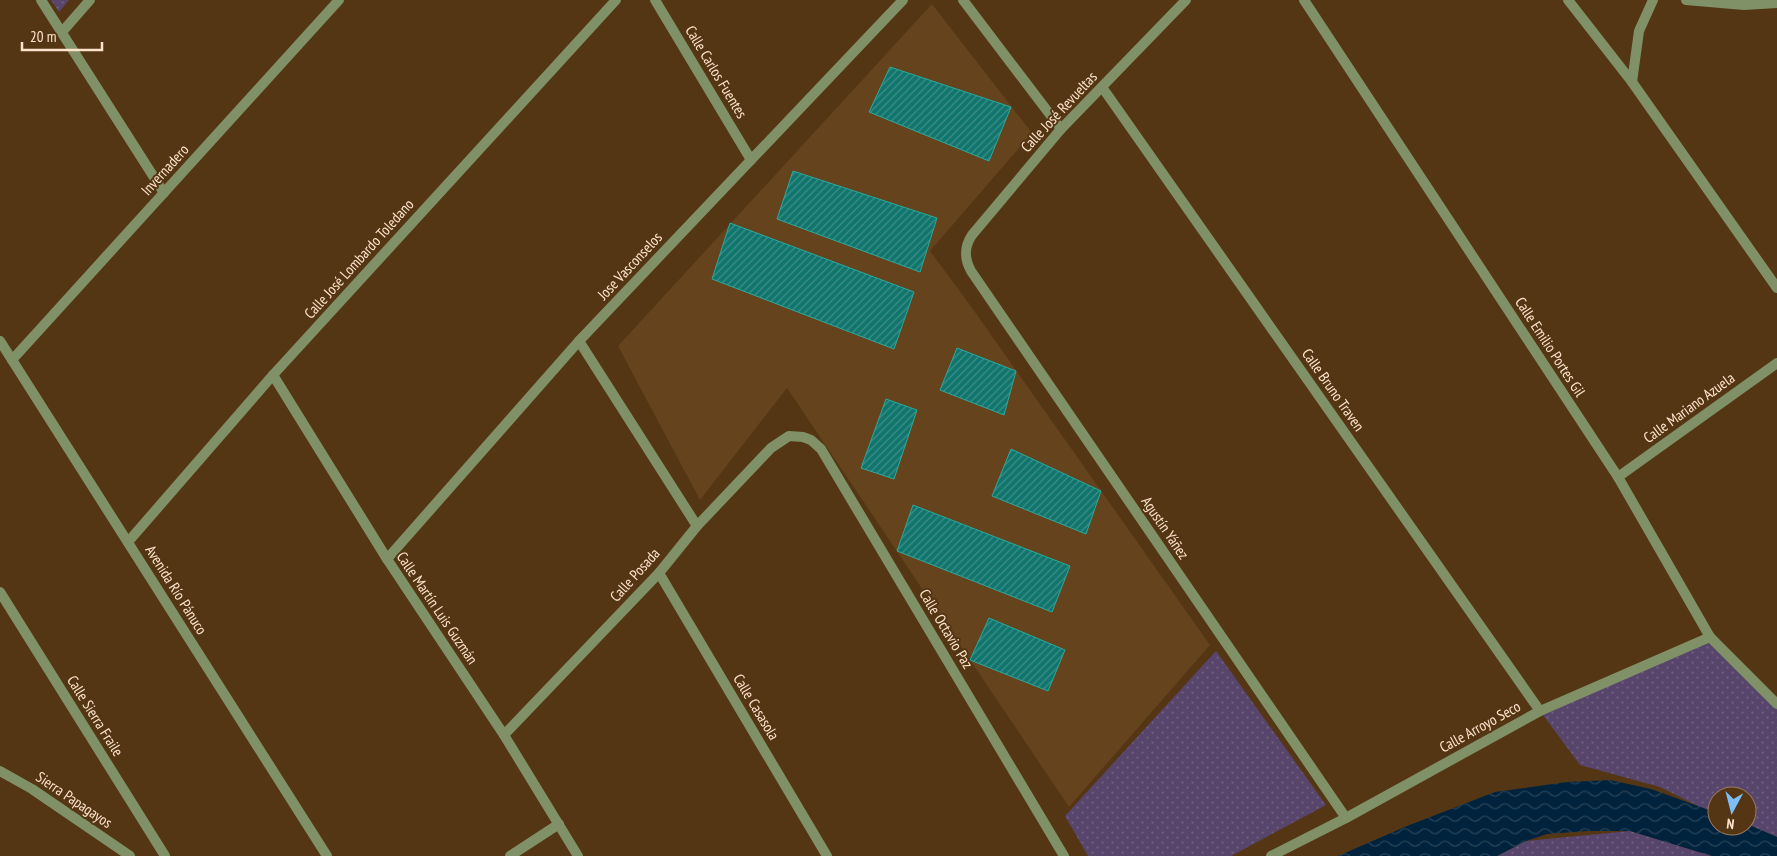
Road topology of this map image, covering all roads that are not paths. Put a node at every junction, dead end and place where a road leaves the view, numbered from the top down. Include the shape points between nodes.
1 (41, 0) edge
2 (90, 0) edge
3 (339, 0) edge
4 (616, 0) edge
5 (655, 0) edge
6 (903, 0) edge
7 (963, 0) edge
8 (1186, 0) edge
9 (1304, 0) edge
10 (1568, 0) edge
11 (1653, 0) edge
12 (1686, 0) edge
13 (1777, 3) edge
14 (62, 32) junction
15 (1632, 82) junction
16 (1102, 87) junction
17 (1061, 129) junction
18 (751, 160) junction
19 (164, 193) junction
20 (965, 252) joint
21 (1777, 288) edge
22 (0, 341) edge
23 (580, 341) junction
24 (12, 360) junction
25 (1777, 363) edge
26 (273, 375) junction
27 (789, 436) joint
28 (1618, 477) junction
29 (697, 526) junction
30 (128, 542) junction
31 (386, 559) junction
32 (659, 573) junction
33 (0, 592) edge
34 (1710, 637) junction
35 (1777, 704) edge
36 (1540, 711) junction
37 (504, 735) junction
38 (0, 771) edge
39 (1346, 818) junction
40 (559, 824) junction
41 (130, 856) edge
42 (165, 856) edge
43 (327, 856) edge
44 (510, 856) edge
45 (578, 856) edge
46 (827, 856) edge
47 (1064, 856) edge
48 (1270, 856) edge

1 - 14 street
2 - 14 street
3 - 19 street, Invernadero
4 - 26 street, Calle José Lombardo Toledano
5 - 18 street, Calle Carlos Fuentes
6 - 18 street, Jose Vasconselos
7 - 17 street
8 - 16 street, Calle José Revueltas
9 - 28 street, Calle Emilio Portes Gil
10 - 15 street
11 - 15 street via 1639,30
12 - 13 street via 1744,5
14 - 19 street
15 - 21 street
16 - 17 street, Calle José Revueltas
16 - 36 street, Calle Bruno Traven
17 - 20 street, Calle José Revueltas via 972,235
18 - 23 street, Jose Vasconselos
19 - 24 street, Invernadero
20 - 39 street, Agustín Yáñez via 971,271
22 - 24 street, Avenida Río Pánuco
23 - 29 street
23 - 31 street, Jose Vasconselos
24 - 30 street, Avenida Río Pánuco
25 - 28 street, Calle Mariano Azuela
26 - 30 street, Calle José Lombardo Toledano
26 - 31 street, Calle Martín Luis Guzmán
27 - 29 street, Calle Posada via 771,448
27 - 47 street, Calle Octavio Paz via 803,437 821,449
28 - 34 street, Calle Emilio Portes Gil
29 - 32 street, Calle Posada
30 - 43 street, Avenida Río Pánuco
31 - 37 street, Calle Martín Luis Guzmán
32 - 37 street, Calle Posada
32 - 46 street, Calle Casasola
33 - 42 street, Calle Sierra Fraile
34 - 35 street, Calle Emilio Portes Gil
34 - 36 street, Calle Arroyo Seco
36 - 39 street, Calle Arroyo Seco
37 - 40 street, Calle Martín Luis Guzmán
38 - 41 street, Sierra Papagayos
39 - 48 street, Calle Arroyo Seco
40 - 44 street
40 - 45 street, Calle Martín Luis Guzmán

